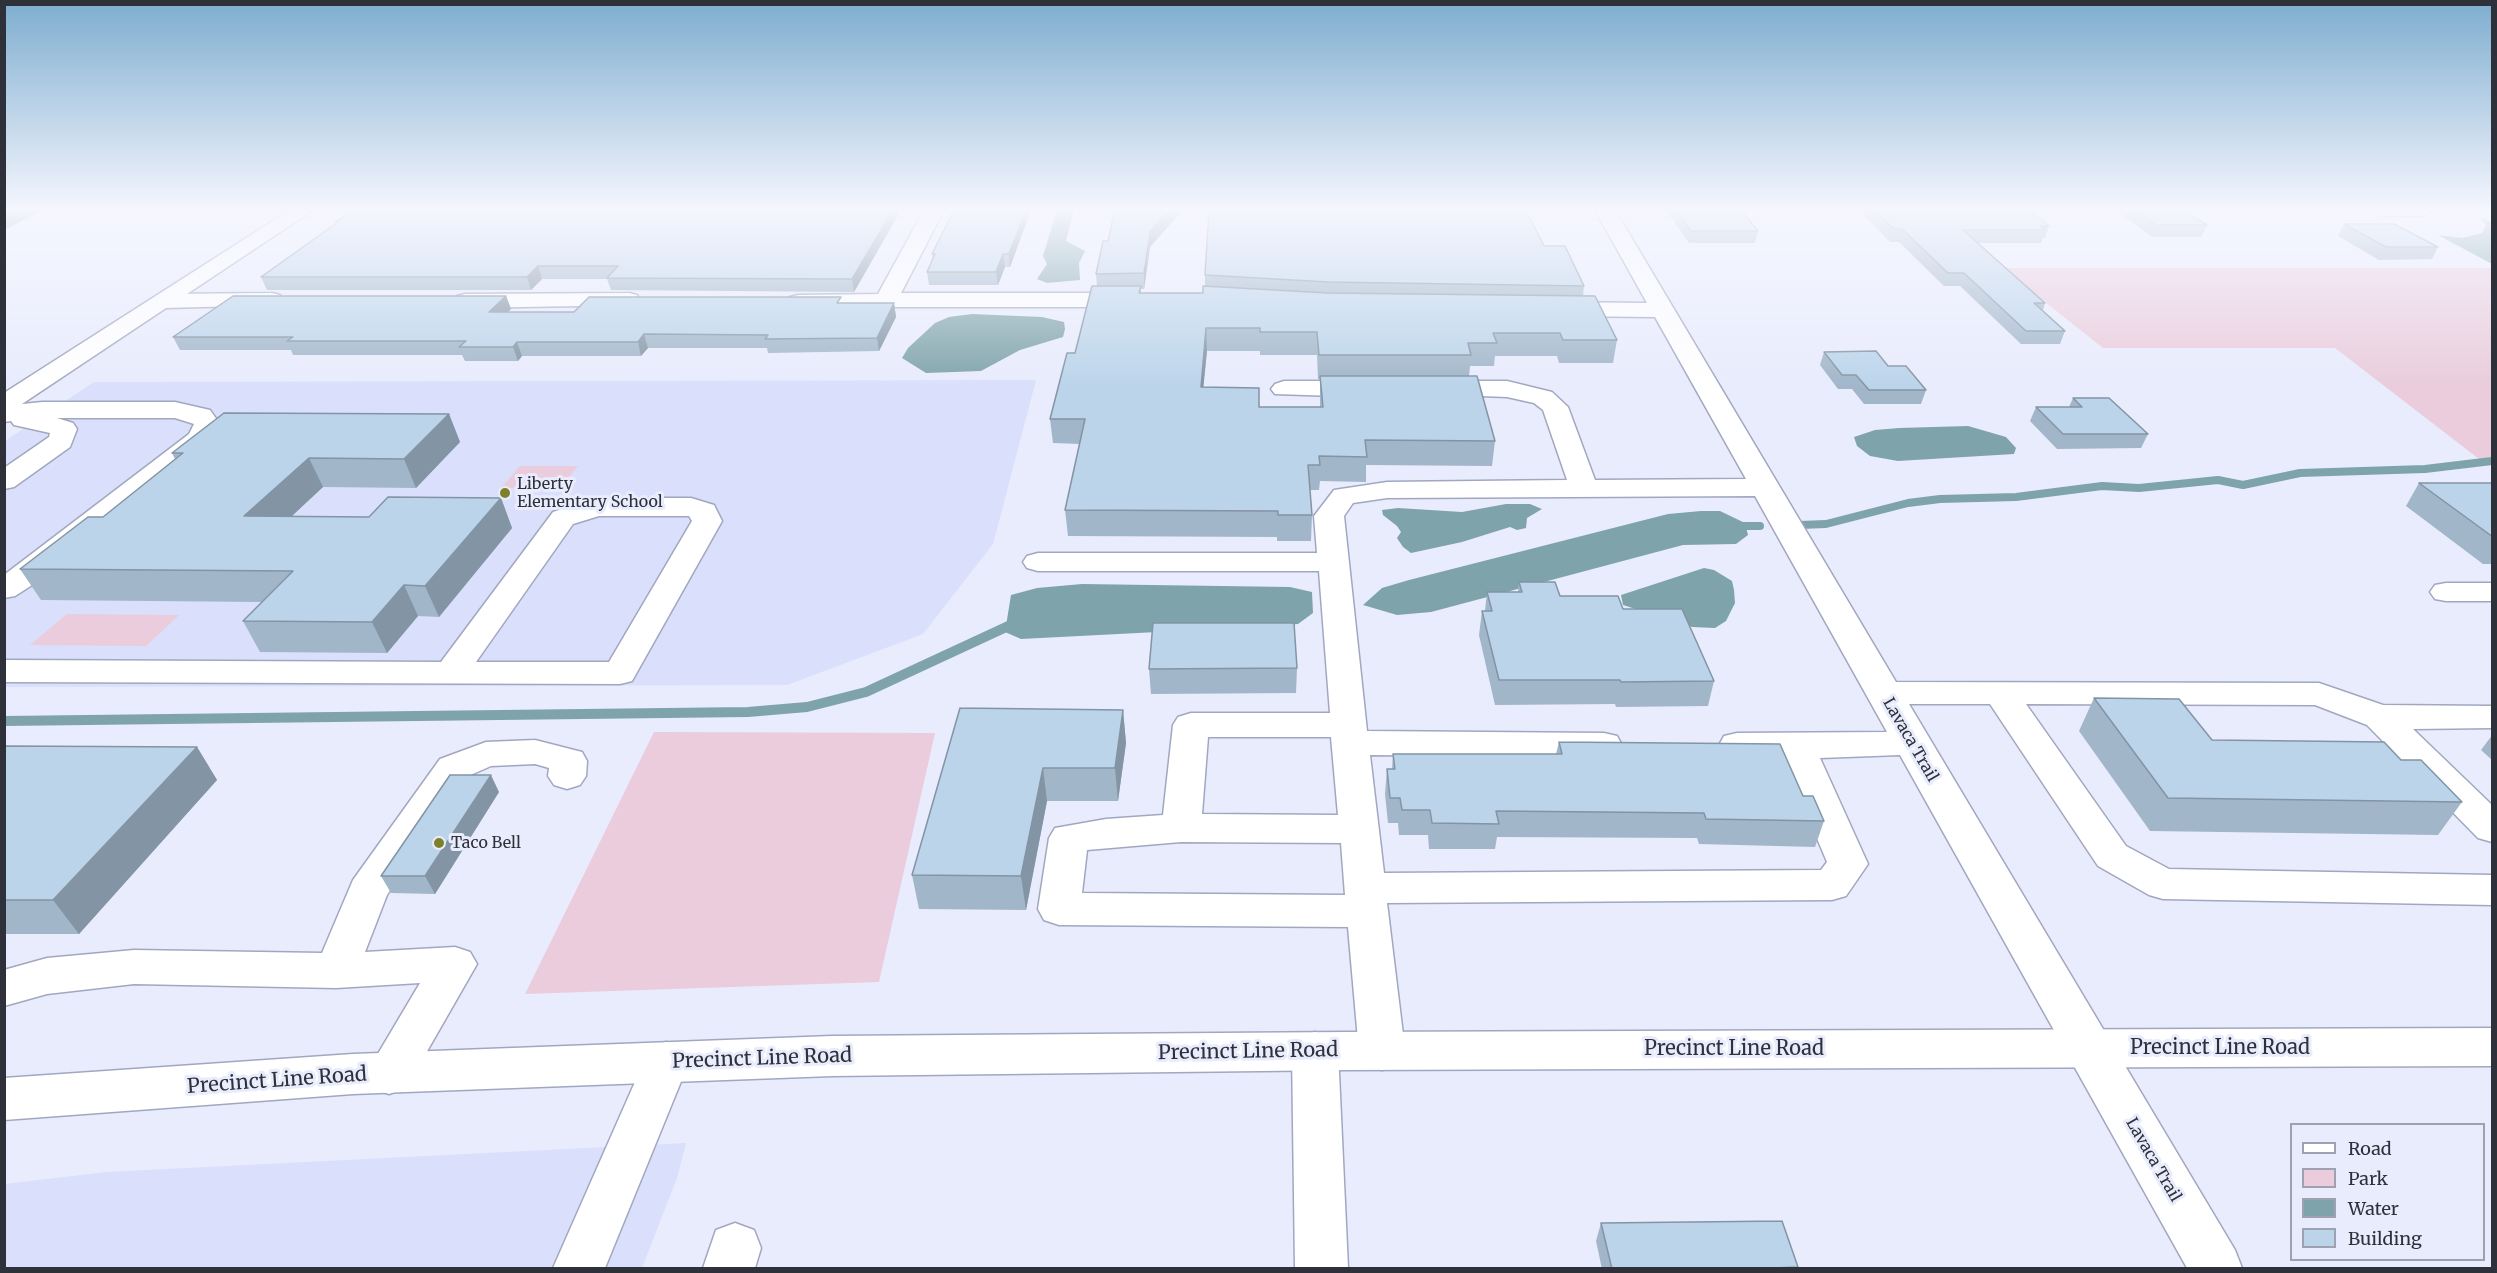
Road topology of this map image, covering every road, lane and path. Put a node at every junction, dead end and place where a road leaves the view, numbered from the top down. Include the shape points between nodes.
1 (213, 269) edge
2 (902, 269) edge
3 (1639, 269) edge
4 (295, 299) edge
5 (648, 300) edge
6 (886, 300) junction
7 (1151, 300) edge
8 (165, 301) junction
9 (440, 301) edge
10 (777, 302) edge
11 (1534, 310) edge
12 (1662, 310) junction
13 (1284, 389) dead end
14 (4, 405) edge
15 (4, 415) edge
16 (51, 424) junction
17 (4, 429) edge
18 (4, 481) edge
19 (1764, 487) junction
20 (1584, 488) junction
21 (1038, 562) dead end
22 (4, 589) edge
23 (1335, 591) junction
24 (2446, 592) dead end
25 (2493, 592) edge
26 (4, 671) edge
27 (451, 672) junction
28 (1883, 693) junction
29 (2000, 693) junction
30 (2380, 717) junction
31 (2493, 717) edge
32 (1349, 734) junction
33 (1912, 743) junction
34 (1633, 745) edge
35 (1702, 745) edge
36 (1796, 746) junction
37 (567, 776) dead end
38 (1181, 828) junction
39 (2493, 828) edge
40 (1358, 829) junction
41 (2493, 890) edge
42 (1365, 899) junction
43 (336, 971) junction
44 (4, 988) edge
45 (2493, 1047) edge
46 (2088, 1048) junction
47 (1315, 1051) junction
48 (1382, 1051) junction
49 (666, 1062) junction
50 (389, 1074) junction
51 (4, 1099) edge
52 (579, 1269) edge
53 (1322, 1269) edge
54 (2216, 1269) edge

1 - 8 street
2 - 6 street
3 - 12 street, Lavaca Trail
4 - 8 street
5 - 9 street
6 - 7 street
6 - 10 street
8 - 14 street
11 - 12 street
12 - 19 street, Lavaca Trail
13 - 20 street via 1507,388 1543,397 1555,407
15 - 16 street
15 - 22 street via 42,410 175,410 201,416 207,424 201,438
16 - 17 street
16 - 18 street via 64,429 61,441
19 - 20 street
19 - 28 street, Lavaca Trail
20 - 23 street via 1387,490 1344,496 1329,516
21 - 23 street
23 - 32 street
24 - 25 street
26 - 27 street
27 - 27 street via 620,673 707,521 704,511 692,507 596,507 563,518
28 - 29 street
28 - 33 street, Lavaca Trail
29 - 30 street via 2319,694
29 - 41 street via 2112,856 2163,884
30 - 31 street
30 - 39 street
32 - 34 street
32 - 38 street via 1191,725
32 - 40 street
33 - 36 street
33 - 46 street, Lavaca Trail
35 - 36 street
36 - 42 street via 1848,864 1832,885
37 - 43 street via 569,761 535,752 486,754 453,768 368,891
38 - 40 street
38 - 42 street via 1069,838 1059,909
40 - 42 street
42 - 48 street
43 - 44 street via 134,967 47,976
43 - 50 street via 455,964
45 - 46 street, Precinct Line Road
46 - 48 street, Precinct Line Road
46 - 54 street, Lavaca Trail
47 - 48 street, Precinct Line Road
47 - 49 street, Precinct Line Road via 832,1056
47 - 53 street
49 - 50 street, Precinct Line Road
49 - 52 street
50 - 51 street, Precinct Line Road

